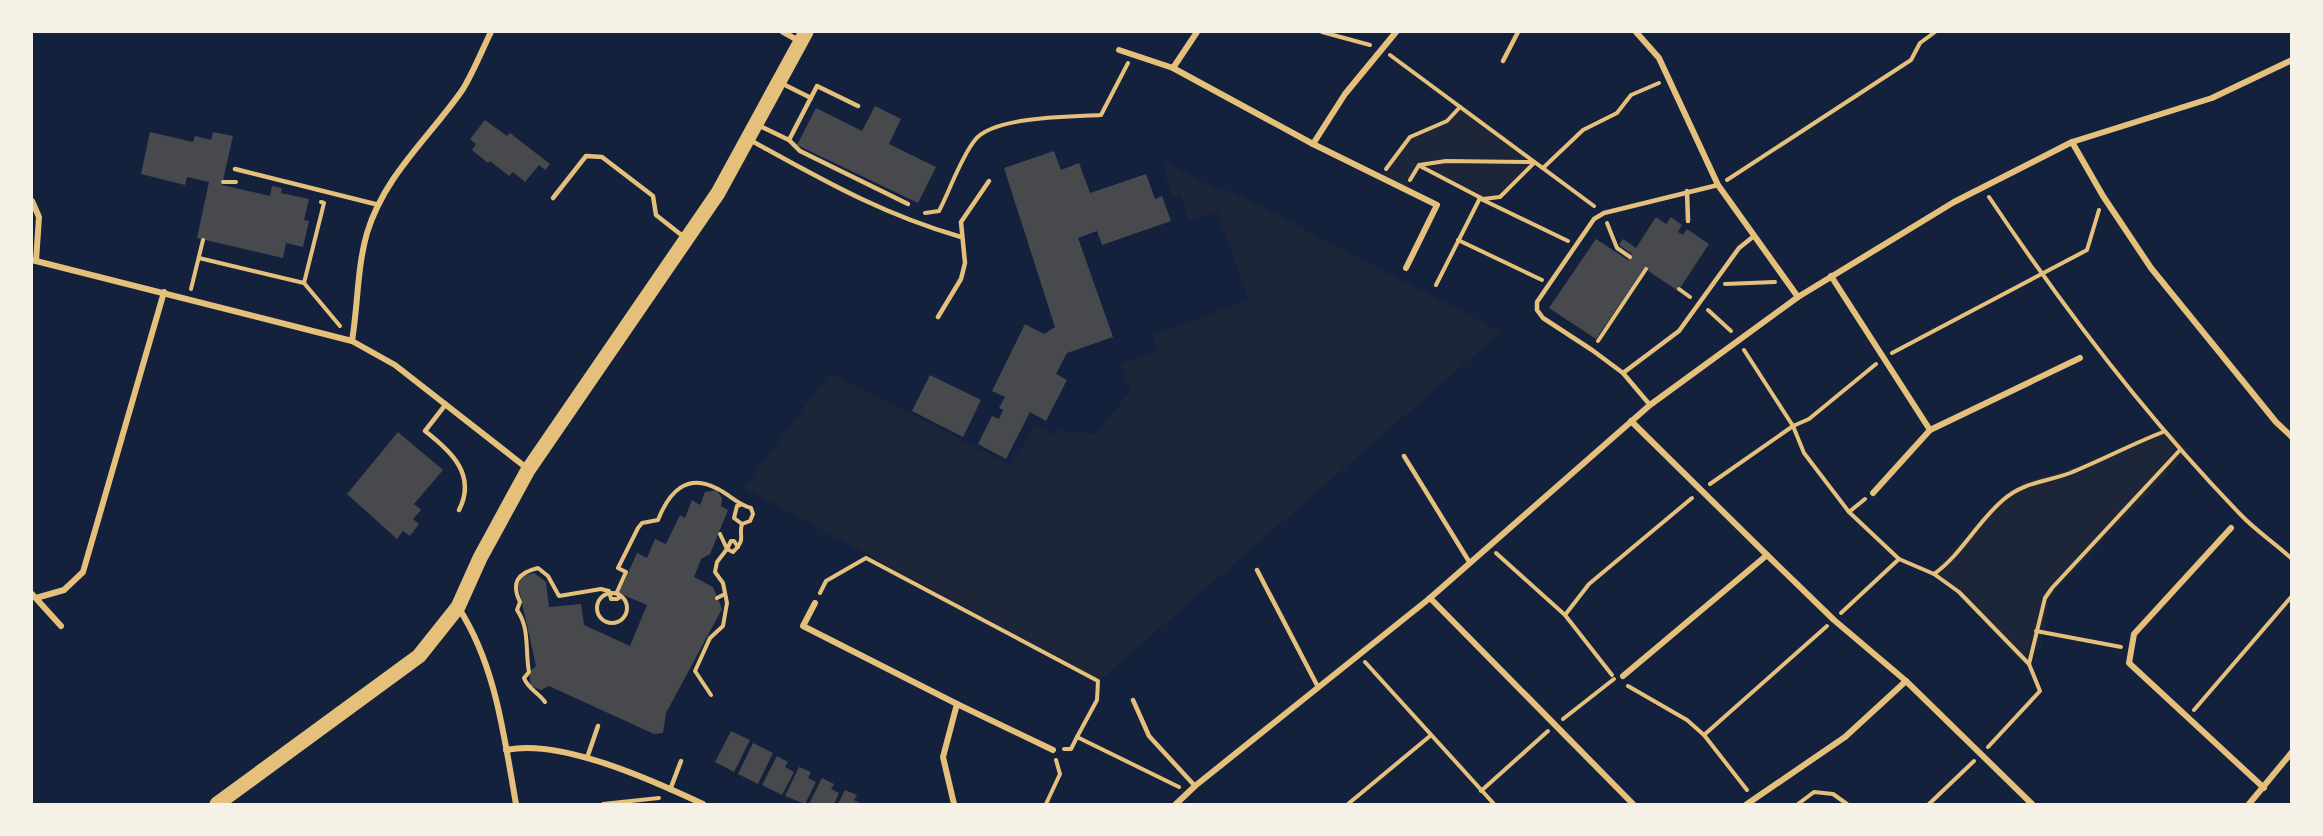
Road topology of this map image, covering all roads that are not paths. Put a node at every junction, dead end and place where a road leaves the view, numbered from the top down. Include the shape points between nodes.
1 (491, 32) edge
2 (783, 32) edge
3 (1197, 32) edge
4 (1396, 32) edge
5 (1518, 32) edge
6 (1636, 32) edge
7 (803, 37) edge
8 (1119, 50) dead end
9 (2292, 60) edge
10 (1503, 62) dead end
11 (1173, 68) junction
12 (779, 82) junction
13 (811, 98) junction
14 (858, 106) dead end
15 (756, 124) junction
16 (748, 139) junction
17 (789, 140) junction
18 (2072, 142) junction
19 (1313, 144) junction
20 (235, 169) dead end
21 (988, 181) dead end
22 (1719, 185) junction
23 (1688, 191) junction
24 (553, 198) dead end
25 (32, 201) edge
26 (908, 204) dead end
27 (379, 205) junction
28 (1688, 221) dead end
29 (1754, 236) junction
30 (961, 237) junction
31 (687, 238) junction
32 (34, 260) edge
33 (1406, 268) dead end
34 (1831, 276) junction
35 (164, 292) junction
36 (1798, 297) junction
37 (938, 317) dead end
38 (352, 341) junction
39 (2080, 358) dead end
40 (1623, 373) junction
41 (446, 405) junction
42 (1650, 405) junction
43 (1631, 421) junction
44 (1930, 430) junction
45 (2292, 437) edge
46 (1404, 456) dead end
47 (528, 470) junction
48 (1873, 493) road end
49 (459, 510) dead end
50 (2231, 528) dead end
51 (1767, 555) junction
52 (1470, 563) junction
53 (1257, 570) dead end
54 (34, 596) edge
55 (1430, 598) junction
56 (815, 603) road end
57 (458, 607) junction
58 (61, 626) dead end
59 (1623, 676) road end
60 (1906, 681) junction
61 (1318, 687) junction
62 (1133, 700) dead end
63 (957, 704) junction
64 (598, 726) dead end
65 (506, 750) junction
66 (1053, 750) road end
67 (2292, 752) edge
68 (587, 758) junction
69 (681, 761) dead end
70 (1195, 786) junction
71 (2264, 788) junction
72 (670, 790) junction
73 (217, 804) edge
74 (516, 804) edge
75 (703, 804) edge
76 (954, 804) edge
77 (1176, 804) edge
78 (1633, 804) edge
79 (1747, 804) edge
80 (2032, 804) edge
81 (2249, 804) edge

1 - 27 street via 464,87 413,148
2 - 7 street
3 - 11 street
4 - 19 street via 1345,94
5 - 10 lane
6 - 22 street via 1659,58
7 - 12 main road
8 - 11 street
9 - 18 street via 2212,98
11 - 19 street
12 - 13 lane
12 - 15 main road
13 - 14 lane via 817,86
13 - 17 lane
15 - 16 main road
15 - 17 lane
16 - 30 lane via 854,198
16 - 31 main road
17 - 26 lane via 800,151
18 - 34 street via 1982,187
18 - 45 street via 2151,268
19 - 33 street via 1437,205
20 - 27 lane
21 - 30 lane via 964,215
22 - 23 lane
22 - 29 street
23 - 28 lane
23 - 40 lane via 1594,219 1536,302 1543,318
24 - 31 lane via 586,156 593,154 653,196 656,215
25 - 32 street via 39,217
27 - 38 street via 367,233
29 - 36 street
29 - 40 lane via 1739,248 1679,331
30 - 37 lane via 965,263 961,279
31 - 47 main road
32 - 35 street
34 - 36 street
34 - 44 street
35 - 38 street
35 - 54 street via 83,572 64,590
36 - 42 street
38 - 41 street via 395,365
39 - 44 street
40 - 42 lane
41 - 47 street
41 - 49 lane via 425,431 442,444 460,467 466,493
42 - 43 street
43 - 51 street
43 - 52 street
44 - 48 street
46 - 52 lane
47 - 57 main road
50 - 71 street via 2134,634 2129,663
51 - 59 street
51 - 60 street via 1834,620
52 - 55 street
53 - 61 lane
54 - 58 street
55 - 61 street
55 - 78 street
56 - 63 street via 803,626
57 - 65 street via 476,633 488,666
57 - 73 main road via 419,656
60 - 79 street via 1845,737
60 - 80 street
61 - 70 street
62 - 70 lane via 1149,736
63 - 66 street
63 - 76 street via 943,757
64 - 68 lane
65 - 68 street via 548,748
65 - 74 street
67 - 71 street
68 - 72 street
69 - 72 lane
70 - 77 street
71 - 81 street
72 - 75 street

